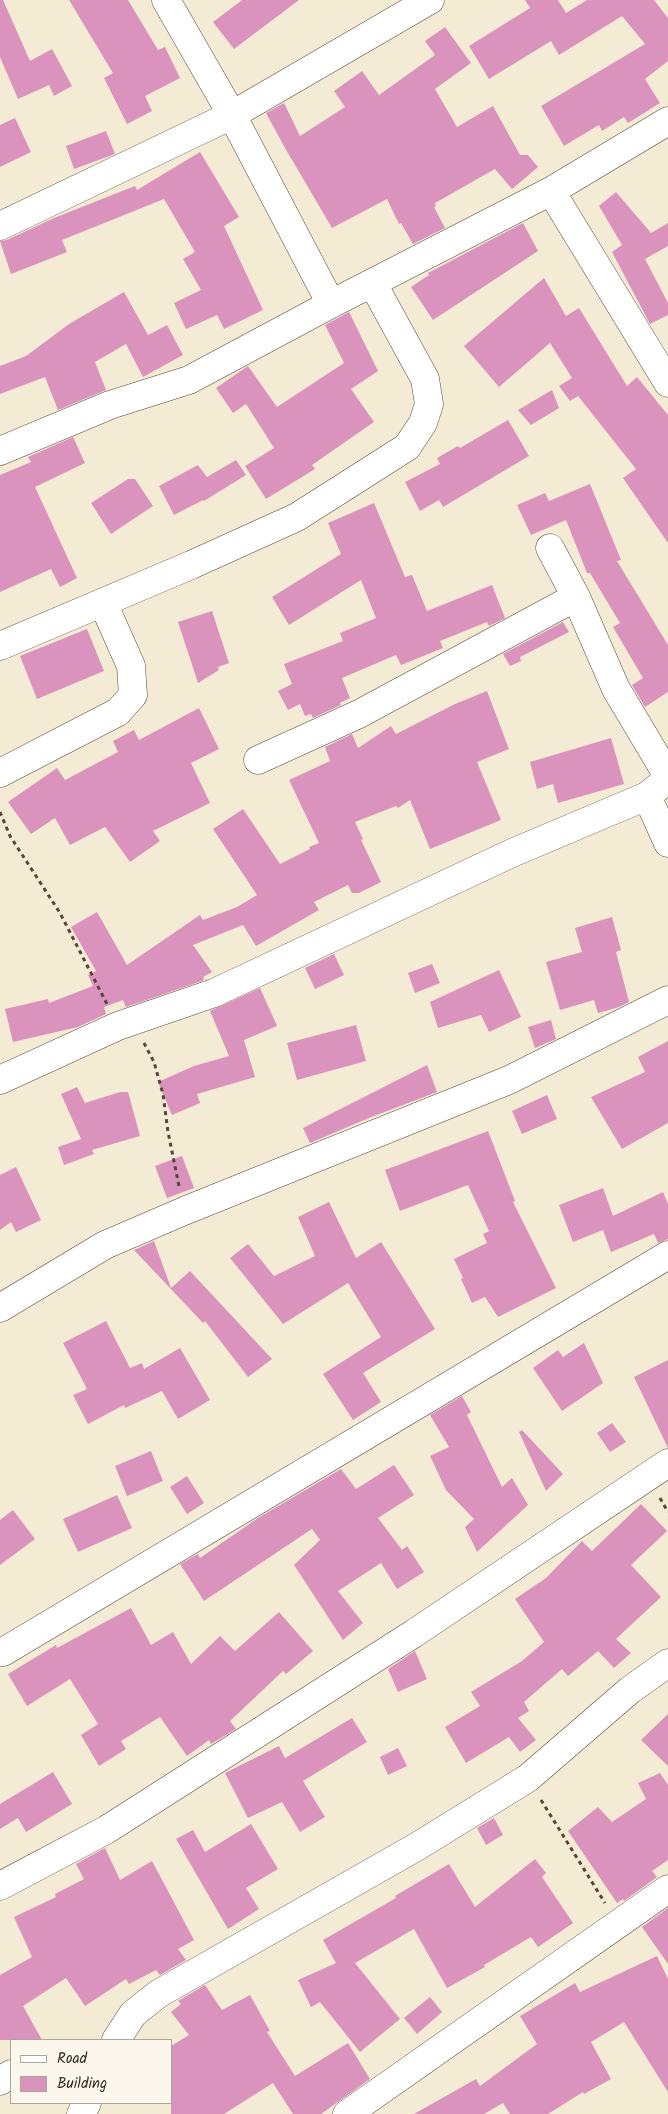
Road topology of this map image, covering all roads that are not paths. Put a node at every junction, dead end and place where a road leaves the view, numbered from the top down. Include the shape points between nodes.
1 (166, 0) edge
2 (430, 0) edge
3 (232, 115) junction
4 (668, 121) edge
5 (551, 192) junction
6 (0, 226) edge
7 (373, 284) junction
8 (331, 304) junction
9 (668, 383) edge
10 (0, 451) edge
11 (550, 548) dead end
12 (576, 597) junction
13 (102, 603) junction
14 (0, 646) edge
15 (258, 760) dead end
16 (0, 773) edge
17 (668, 778) edge
18 (647, 796) junction
19 (668, 843) edge
20 (668, 1000) edge
21 (0, 1080) edge
22 (668, 1254) edge
23 (0, 1308) edge
24 (668, 1463) edge
25 (3, 1652) dead end
26 (668, 1663) edge
27 (0, 1886) edge
28 (668, 1889) edge
29 (117, 2039) edge
30 (348, 2114) edge

1 - 3 street
2 - 3 street
3 - 6 street
3 - 8 street
4 - 5 street
5 - 7 street
5 - 9 street
7 - 8 street
7 - 13 street via 425,379 429,404 423,423 407,447 297,517
8 - 10 street via 189,380 110,405
11 - 12 street
12 - 15 street via 359,714
12 - 17 street via 616,689
13 - 14 street
13 - 16 street via 131,666 132,695 118,712
17 - 18 street
18 - 19 street
18 - 21 street via 512,852 214,993 118,1026
20 - 23 street via 509,1080 105,1246
22 - 25 street
24 - 27 street via 413,1634 122,1819
26 - 29 street via 630,1690 528,1778 418,1846 158,1994 133,2014
28 - 30 street

